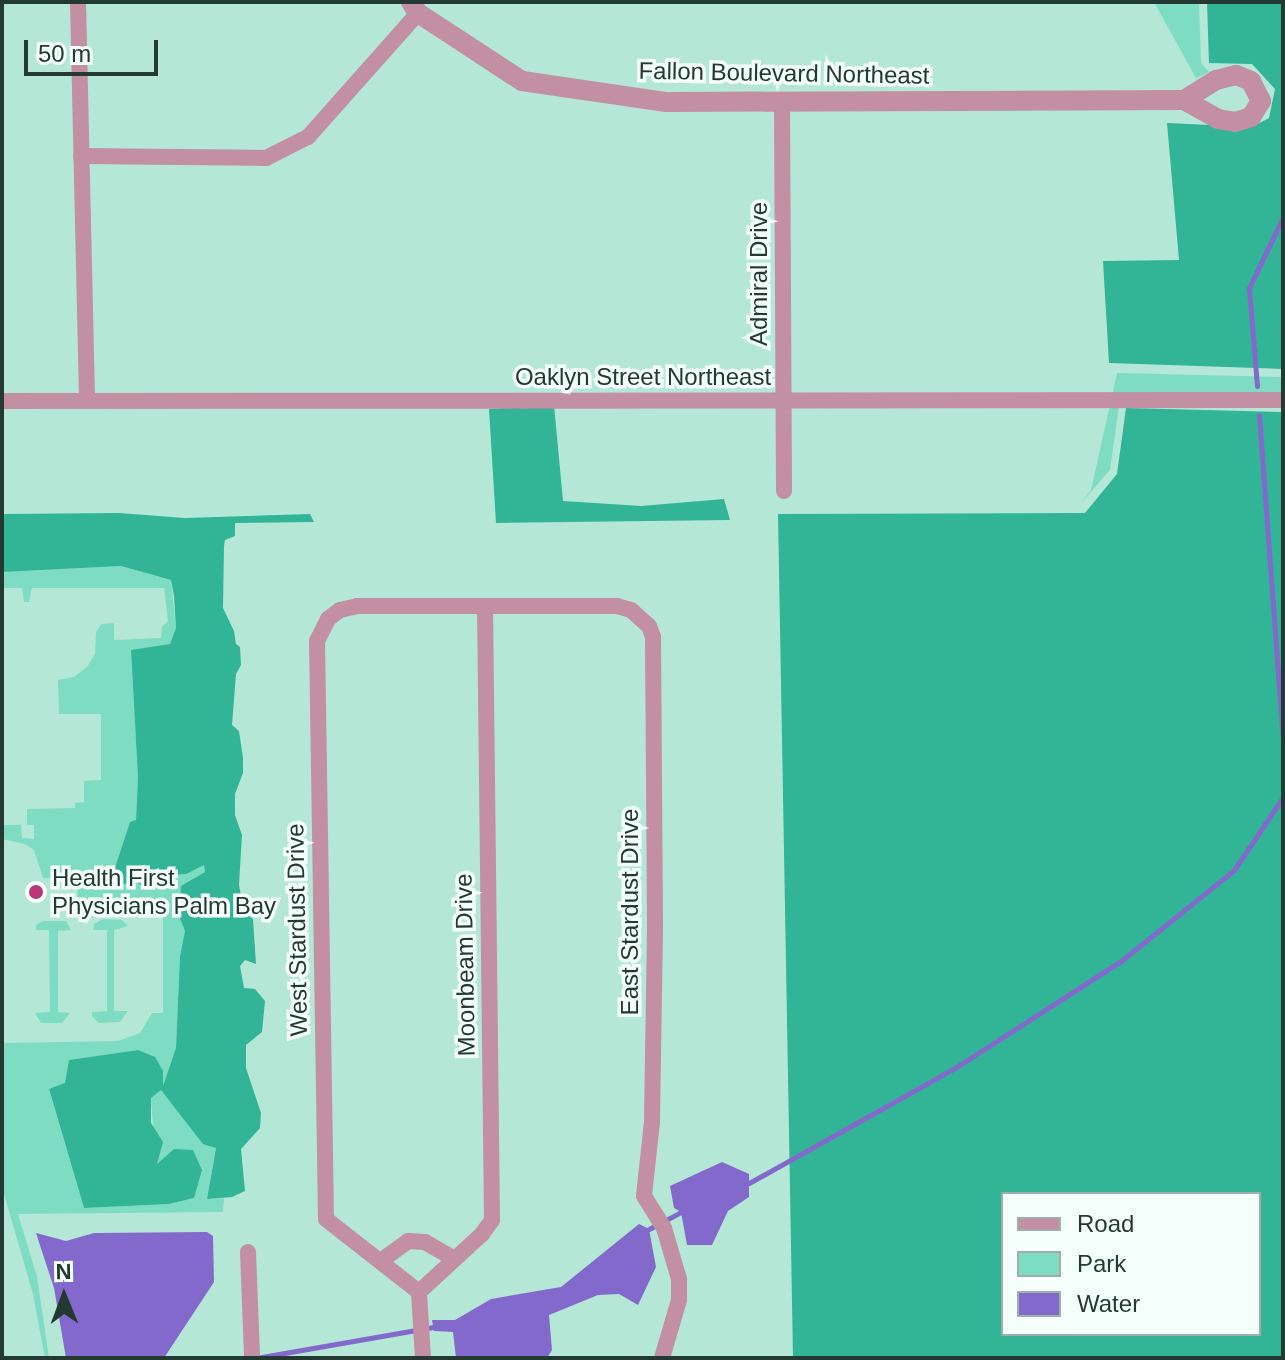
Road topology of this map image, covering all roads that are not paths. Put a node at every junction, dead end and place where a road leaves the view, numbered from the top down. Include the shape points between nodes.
1 (78, 2) edge
2 (414, 7) edge
3 (1184, 100) dead end
4 (782, 104) junction
5 (81, 156) junction
6 (87, 400) junction
7 (1283, 400) edge
8 (2, 401) edge
9 (784, 401) junction
10 (784, 491) dead end
11 (485, 606) junction
12 (248, 1252) dead end
13 (455, 1259) junction
14 (382, 1260) junction
15 (419, 1292) junction
16 (252, 1353) edge
17 (423, 1358) edge
18 (662, 1358) edge

1 - 5 street
2 - 4 street, Fallon Boulevard Northeast via 522,81 666,102
2 - 5 street via 308,137 266,158
3 - 4 street, Fallon Boulevard Northeast
4 - 9 street, Admiral Drive
5 - 6 street
6 - 8 street, Oaklyn Street Northeast
6 - 9 street, Oaklyn Street Northeast
7 - 9 street, Oaklyn Street Northeast
9 - 10 street, Admiral Drive
11 - 13 street, Moonbeam Drive via 492,1220
11 - 14 street, West Stardust Drive via 357,606 328,619 317,641 326,1219
11 - 18 street, East Stardust Drive via 617,606 642,618 653,637 655,974 652,1122 644,1196 664,1228 679,1279 679,1300
12 - 16 street
13 - 14 street via 425,1242 408,1241
13 - 15 street, Moonbeam Drive
14 - 15 street, West Stardust Drive
15 - 17 street

